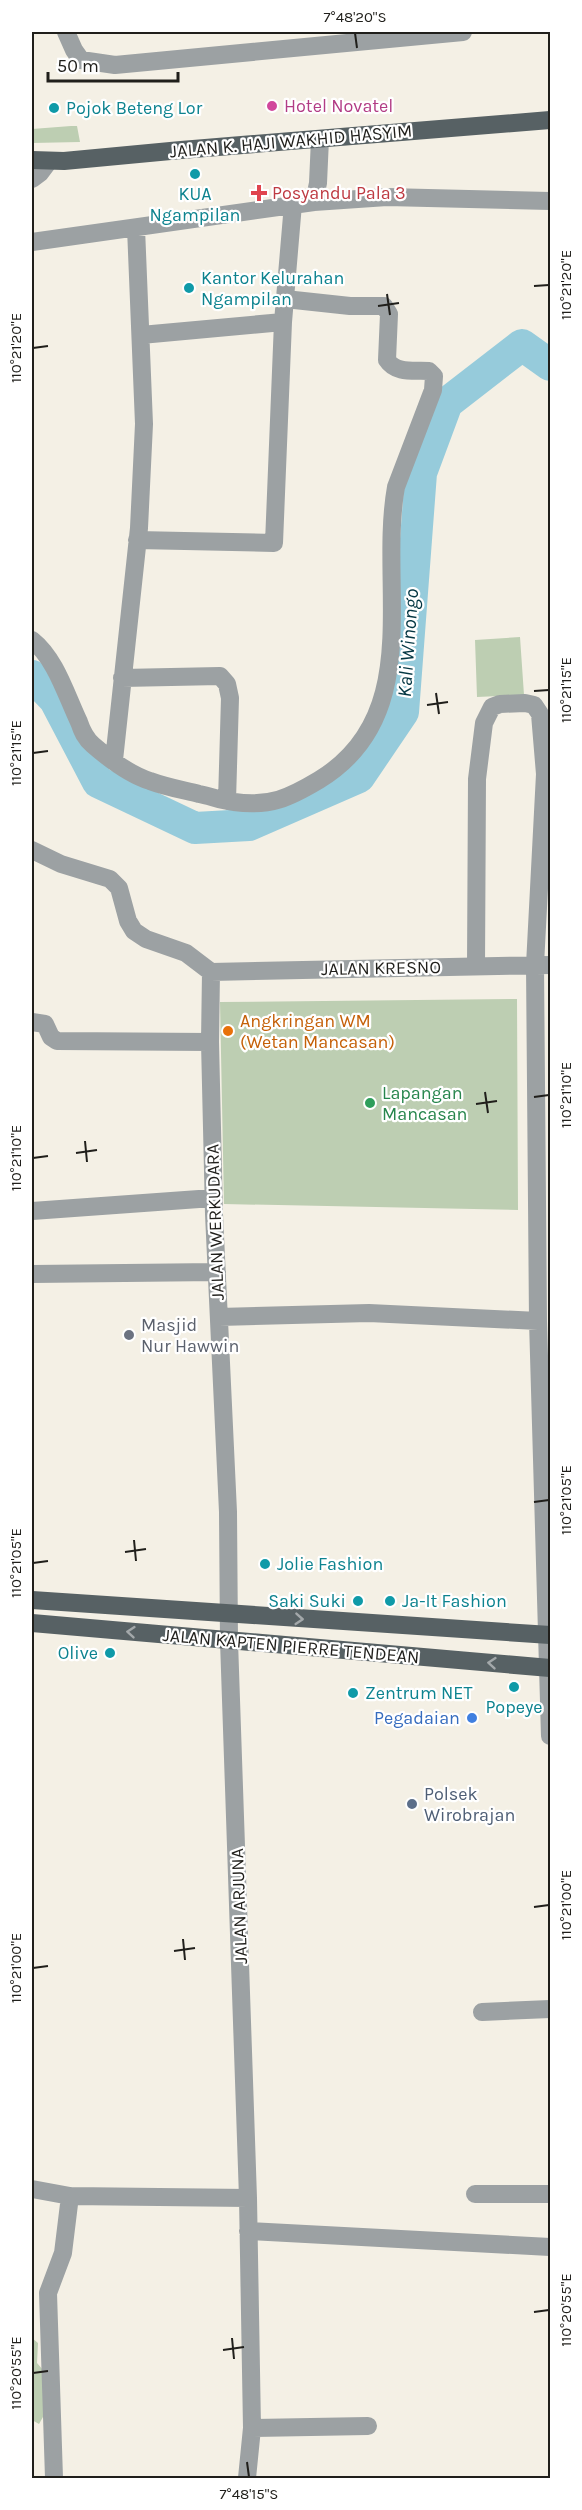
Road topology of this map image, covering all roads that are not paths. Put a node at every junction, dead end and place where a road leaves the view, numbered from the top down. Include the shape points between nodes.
1 (66, 32) edge
2 (463, 32) edge
3 (422, 34) edge
4 (550, 120) edge
5 (320, 139) junction
6 (40, 160) edge
7 (32, 179) edge
8 (550, 201) edge
9 (315, 202) junction
10 (293, 204) junction
11 (136, 228) junction
12 (32, 242) edge
13 (285, 299) junction
14 (283, 322) junction
15 (141, 335) junction
16 (137, 540) junction
17 (32, 640) edge
18 (122, 678) junction
19 (114, 760) junction
20 (227, 801) junction
21 (32, 850) edge
22 (543, 965) edge
23 (476, 966) junction
24 (211, 972) junction
25 (32, 1022) edge
26 (210, 1042) junction
27 (213, 1198) junction
28 (32, 1211) edge
29 (217, 1272) junction
30 (32, 1274) edge
31 (219, 1317) junction
32 (538, 1321) junction
33 (32, 1600) edge
34 (228, 1615) junction
35 (32, 1623) edge
36 (550, 1635) edge
37 (229, 1641) junction
38 (550, 1668) edge
39 (550, 1736) edge
40 (550, 2009) edge
41 (482, 2012) dead end
42 (32, 2189) edge
43 (475, 2194) dead end
44 (550, 2194) edge
45 (69, 2196) junction
46 (248, 2198) junction
47 (248, 2230) junction
48 (550, 2247) edge
49 (368, 2426) dead end
50 (252, 2428) junction
51 (54, 2478) edge
52 (247, 2478) edge

1 - 3 street via 81,60 115,65
2 - 3 street
4 - 5 main road, JALAN K. HAJI WAKHID HASYIM
5 - 6 main road, JALAN K. HAJI WAKHID HASYIM
5 - 9 street
6 - 7 street via 40,173
8 - 9 street via 387,197
9 - 10 street
10 - 11 street
10 - 13 street
11 - 12 street
11 - 15 street
13 - 14 street
13 - 20 street via 384,306 389,314 387,360 406,371 429,371 434,376 434,390 396,487 394,620 388,675 370,729 353,755 302,790 277,802
14 - 15 street
14 - 16 street via 274,543
15 - 16 street via 145,404
16 - 18 street
17 - 19 street via 55,670 84,735
18 - 19 street
18 - 20 street via 220,676 227,684
19 - 20 street via 148,781
21 - 24 street via 61,864 110,879 119,888 134,931 186,953
22 - 23 street, JALAN KRESNO
22 - 23 street via 545,774 540,714 534,705 525,703 492,707 484,723 477,779
22 - 32 street
23 - 24 street, JALAN KRESNO
24 - 26 street, JALAN WERKUDARA
25 - 26 street via 45,1024 57,1041
26 - 27 street, JALAN WERKUDARA
27 - 28 street
27 - 29 street, JALAN WERKUDARA
29 - 30 street
29 - 31 street, JALAN WERKUDARA
31 - 32 street via 387,1313
31 - 34 street, JALAN WERKUDARA via 228,1512
32 - 36 street
33 - 34 main road, JALAN KAPTEN PIERRE TENDEAN
34 -> 36 main road, JALAN KAPTEN PIERRE TENDEAN
34 - 37 street, JALAN ARJUNA
37 -> 35 main road, JALAN KAPTEN PIERRE TENDEAN
36 - 38 street
38 -> 37 main road, JALAN KAPTEN PIERRE TENDEAN
37 - 46 street, JALAN ARJUNA
38 - 39 street
40 - 41 street
42 - 45 street
43 - 44 street
45 - 46 street
45 - 51 street via 63,2253 48,2293
46 - 47 street, JALAN ARJUNA
47 - 48 street
47 - 50 street, JALAN ARJUNA
49 - 50 street
50 - 52 street, JALAN ARJUNA

